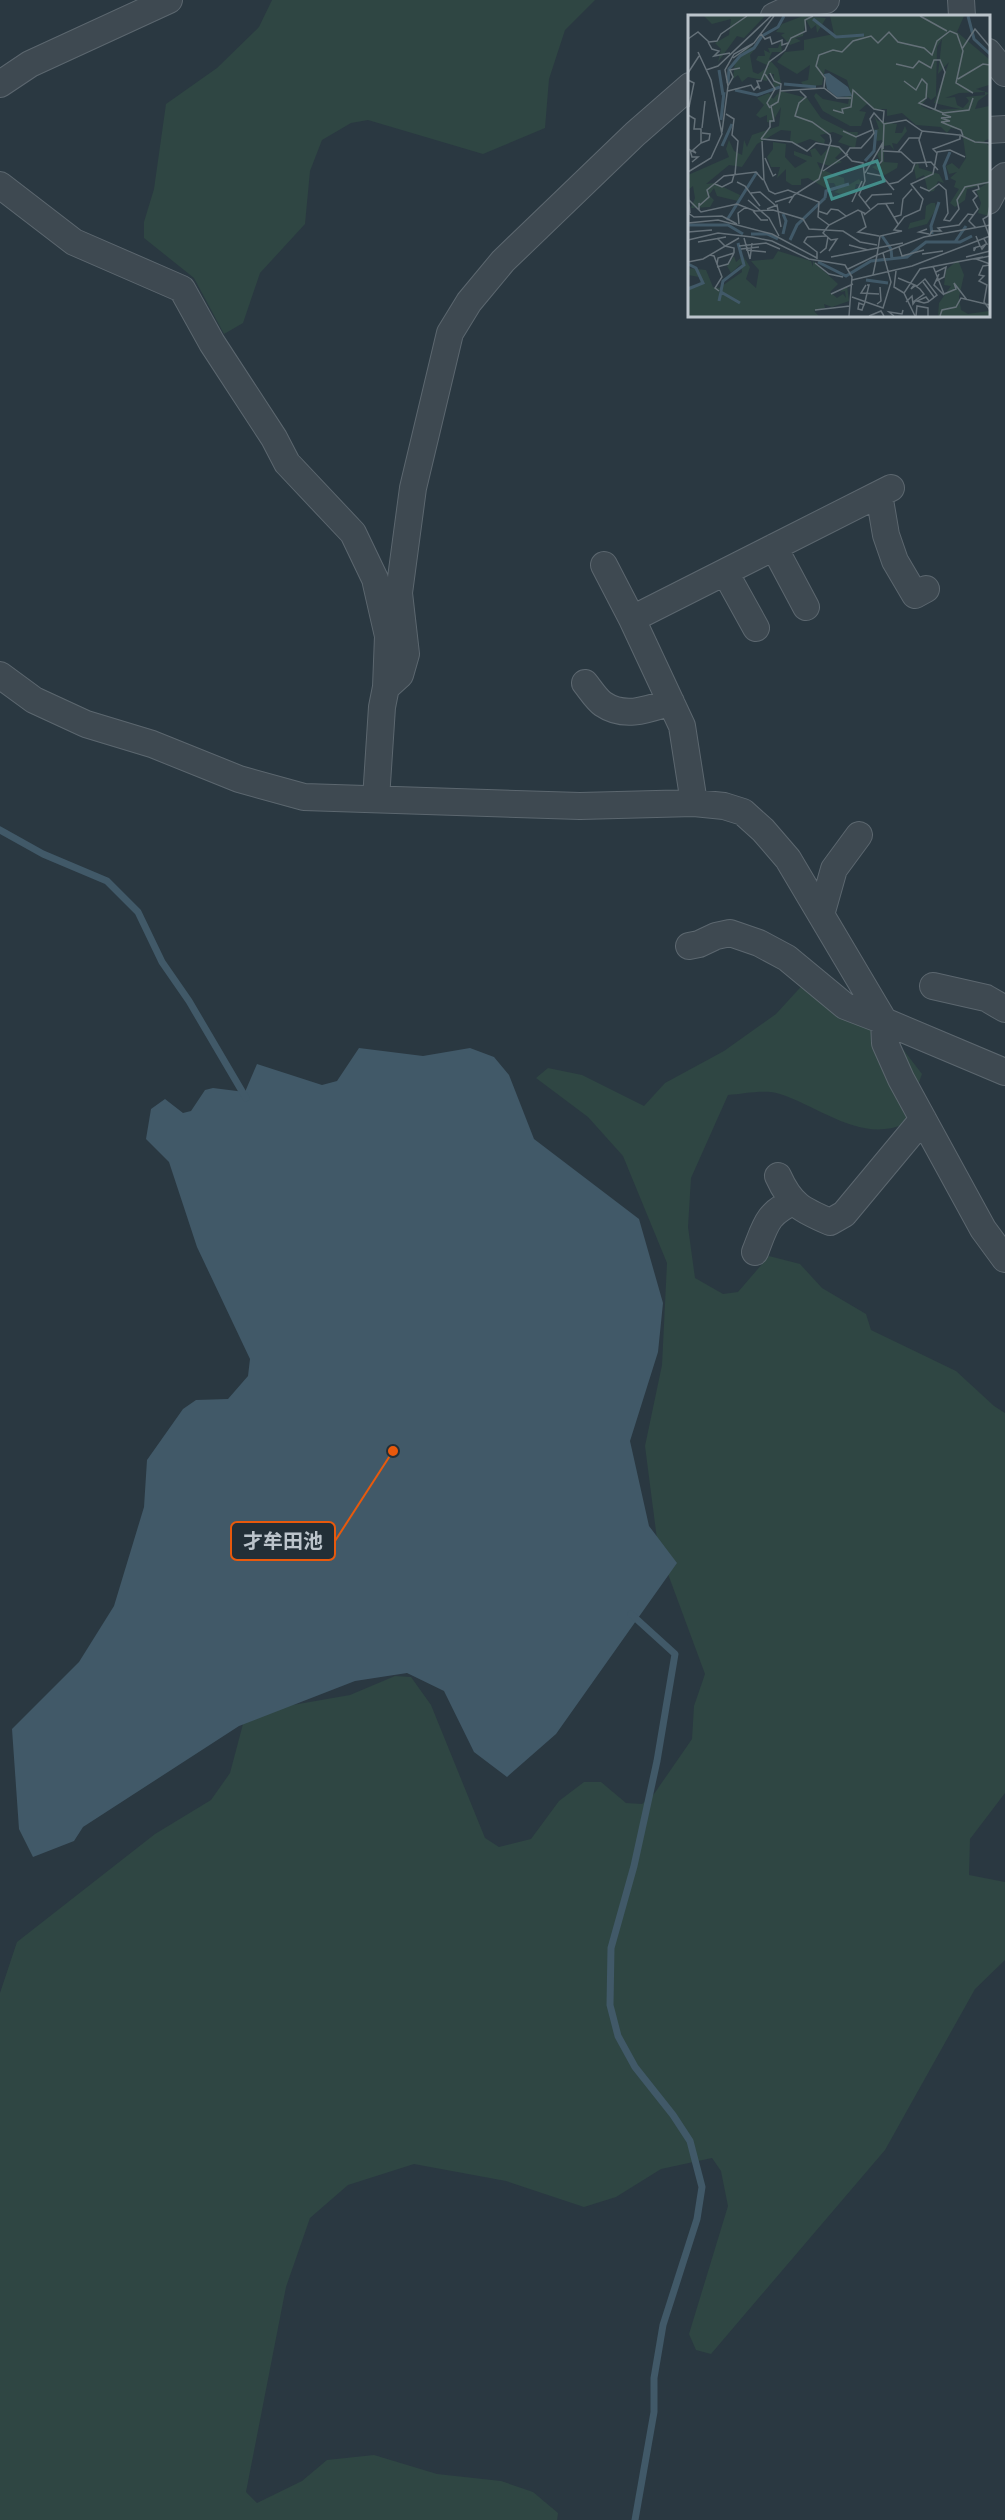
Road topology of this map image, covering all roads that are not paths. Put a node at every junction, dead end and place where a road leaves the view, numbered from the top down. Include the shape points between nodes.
1 (169, 0) edge
2 (825, 0) edge
3 (961, 0) edge
4 (776, 15) edge
5 (962, 15) edge
6 (990, 54) edge
7 (1005, 72) edge
8 (0, 84) edge
9 (688, 88) edge
10 (1005, 176) edge
11 (0, 185) edge
12 (990, 197) edge
13 (774, 547) junction
14 (604, 565) dead end
15 (725, 572) junction
16 (926, 589) dead end
17 (806, 608) dead end
18 (632, 619) junction
19 (756, 628) dead end
20 (0, 675) edge
21 (585, 683) dead end
22 (386, 687) junction
23 (671, 702) junction
24 (376, 799) junction
25 (694, 803) junction
26 (859, 835) dead end
27 (821, 915) junction
28 (689, 946) dead end
29 (933, 987) dead end
30 (1005, 1009) edge
31 (884, 1021) junction
32 (1005, 1072) edge
33 (923, 1119) junction
34 (778, 1176) dead end
35 (794, 1202) junction
36 (755, 1252) dead end
37 (1005, 1259) edge

1 - 8 street via 30,64
2 - 4 street via 805,2
3 - 5 street
6 - 7 street
9 - 22 street via 503,261 469,302 450,333 413,488 399,593 406,654 400,675
10 - 12 street
11 - 22 street via 74,242 182,289 287,463 353,533 375,579 388,636
13 - 15 street
13 - 16 street via 885,491 886,535 896,561 915,595
13 - 17 street
14 - 18 street
15 - 18 street
15 - 19 street
18 - 23 street
20 - 24 street via 34,700 86,724 152,744 239,779 304,797
21 - 23 street via 602,704 621,712 642,711
22 - 24 street
23 - 25 street via 682,726
24 - 25 street via 580,806
25 - 27 street via 742,812 763,830 788,859
26 - 27 street via 834,869
27 - 31 street
28 - 31 street via 730,933 759,943 787,958 845,1006
29 - 30 street via 986,998
31 - 32 street
31 - 33 street via 885,1042
33 - 35 street via 844,1214 830,1222
33 - 37 street via 983,1229
34 - 35 street
35 - 36 street via 777,1208 766,1223

